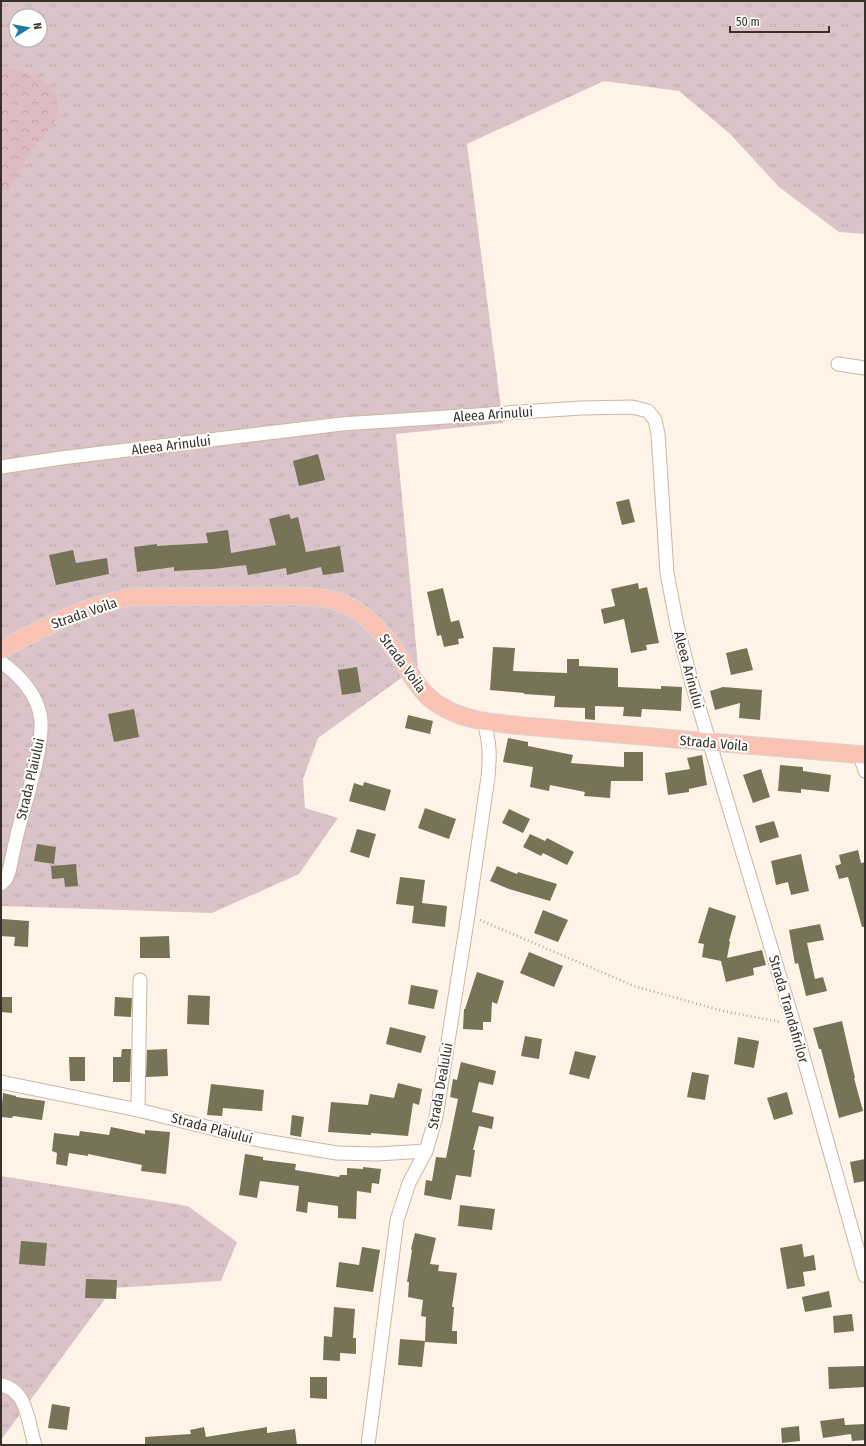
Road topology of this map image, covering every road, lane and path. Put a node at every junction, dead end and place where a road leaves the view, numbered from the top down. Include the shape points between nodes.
1 (838, 364) dead end
2 (865, 368) edge
3 (1, 467) edge
4 (1, 650) edge
5 (1, 662) edge
6 (484, 722) junction
7 (710, 743) junction
8 (863, 755) edge
9 (865, 771) edge
10 (1, 884) edge
11 (468, 915) junction
12 (140, 980) dead end
13 (794, 1024) junction
14 (1, 1082) edge
15 (138, 1110) junction
16 (426, 1151) junction
17 (865, 1276) edge
18 (1, 1385) edge
19 (35, 1445) edge
20 (368, 1445) edge

1 - 2 street
3 - 7 street, Aleea Arinului via 342,424 581,408 632,407 648,411 655,420 658,434 667,573 677,625
4 - 6 main road, Strada Voila via 64,618 110,601 131,598 318,597 337,601 358,612 375,626 389,641 424,694 446,710
5 - 10 street, Strada Plaiului via 13,671 34,696 40,715 40,737 9,872
6 - 7 main road, Strada Voila
6 - 11 street, Strada Dealului via 490,755
7 - 8 main road, Strada Voila
7 - 13 street, Strada Trandafirilor
8 - 9 street
11 - 13 path via 634,986 723,1012
11 - 16 street, Strada Dealului via 436,1117
12 - 15 street
13 - 17 street, Strada Trandafirilor
14 - 15 street, Strada Plaiului
15 - 16 street, Strada Plaiului via 259,1140 338,1153
16 - 20 street, Strada Dealului via 409,1183 397,1220
18 - 19 street via 9,1386 21,1399 28,1415

